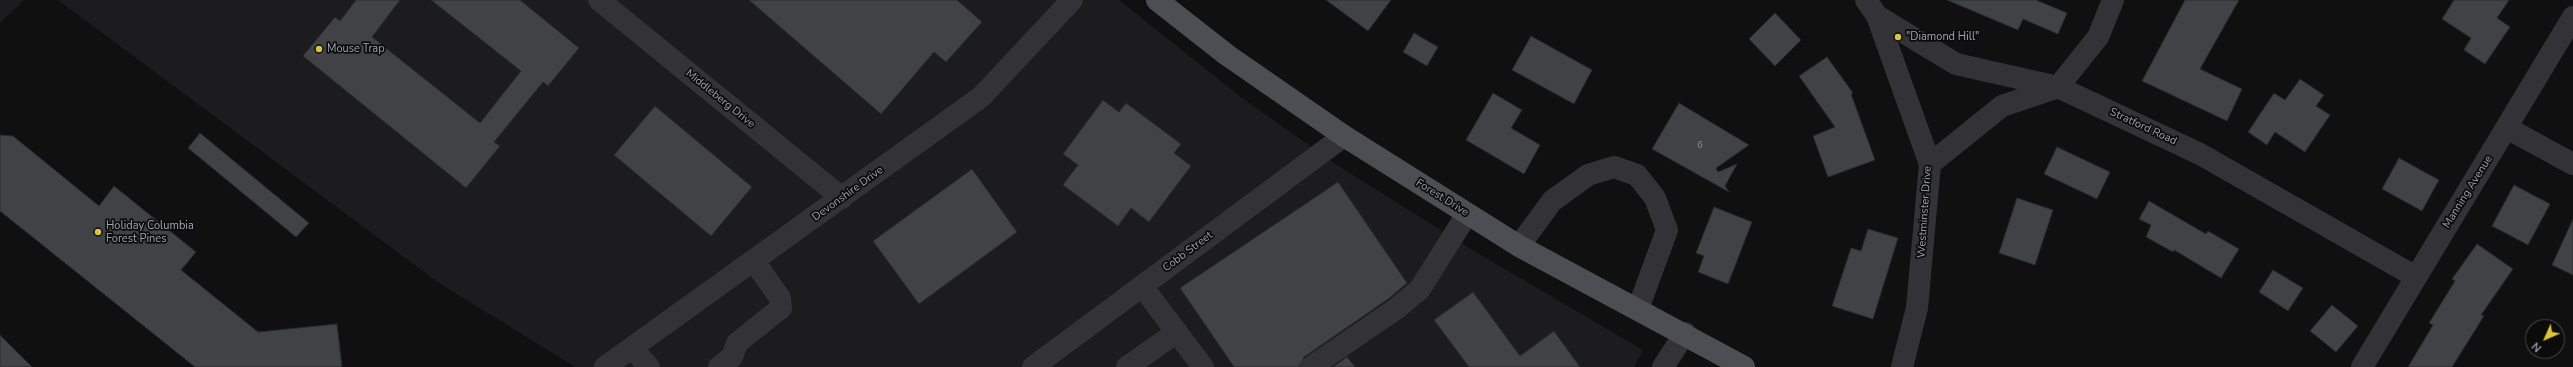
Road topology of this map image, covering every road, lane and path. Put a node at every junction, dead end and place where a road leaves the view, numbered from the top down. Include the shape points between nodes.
1 (599, 0) edge
2 (1072, 0) edge
3 (1157, 0) edge
4 (2113, 0) edge
5 (1872, 8) edge
6 (2573, 18) edge
7 (2058, 87) junction
8 (2508, 128) junction
9 (1344, 136) junction
10 (1930, 164) junction
11 (2573, 164) edge
12 (842, 198) junction
13 (1467, 214) junction
14 (1519, 246) junction
15 (754, 261) junction
16 (2416, 277) junction
17 (1142, 286) junction
18 (1638, 310) junction
19 (1177, 332) junction
20 (1685, 333) junction
21 (632, 348) junction
22 (605, 367) edge
23 (649, 367) edge
24 (719, 367) edge
25 (1033, 367) edge
26 (1127, 367) edge
27 (1203, 367) edge
28 (1312, 367) edge
29 (1663, 367) edge
30 (1744, 367) edge
31 (1902, 367) edge
32 (2362, 367) edge

1 - 12 street, Middleberg Drive
2 - 12 street, Devonshire Drive via 981,97
3 - 9 main road, Forest Drive via 1227,55
4 - 7 street via 2098,37
5 - 7 street, Stratford Road via 1956,64
5 - 10 street, Westminster Drive
6 - 8 street, Manning Avenue
7 - 10 street via 2002,106
7 - 16 street, Stratford Road via 2200,154
8 - 11 street
8 - 16 street, Manning Avenue
9 - 13 main road, Forest Drive
9 - 17 street, Cobb Street
10 - 31 street, Westminster Drive via 1917,308
12 - 15 street, Devonshire Drive
13 - 14 main road, Forest Drive
13 - 28 street via 1420,289 1396,310
14 - 18 main road, Forest Drive
14 - 18 street via 1552,201 1588,175 1614,167 1637,175 1655,198 1667,230
15 - 21 street, Devonshire Drive
15 - 24 street via 780,298 781,308 737,343 732,357
16 - 32 street, Manning Avenue
17 - 19 street
17 - 25 street, Cobb Street
18 - 20 main road, Forest Drive
19 - 26 street
19 - 27 street
20 - 29 street
20 - 30 main road, Forest Drive
21 - 22 street, Devonshire Drive
21 - 23 street

